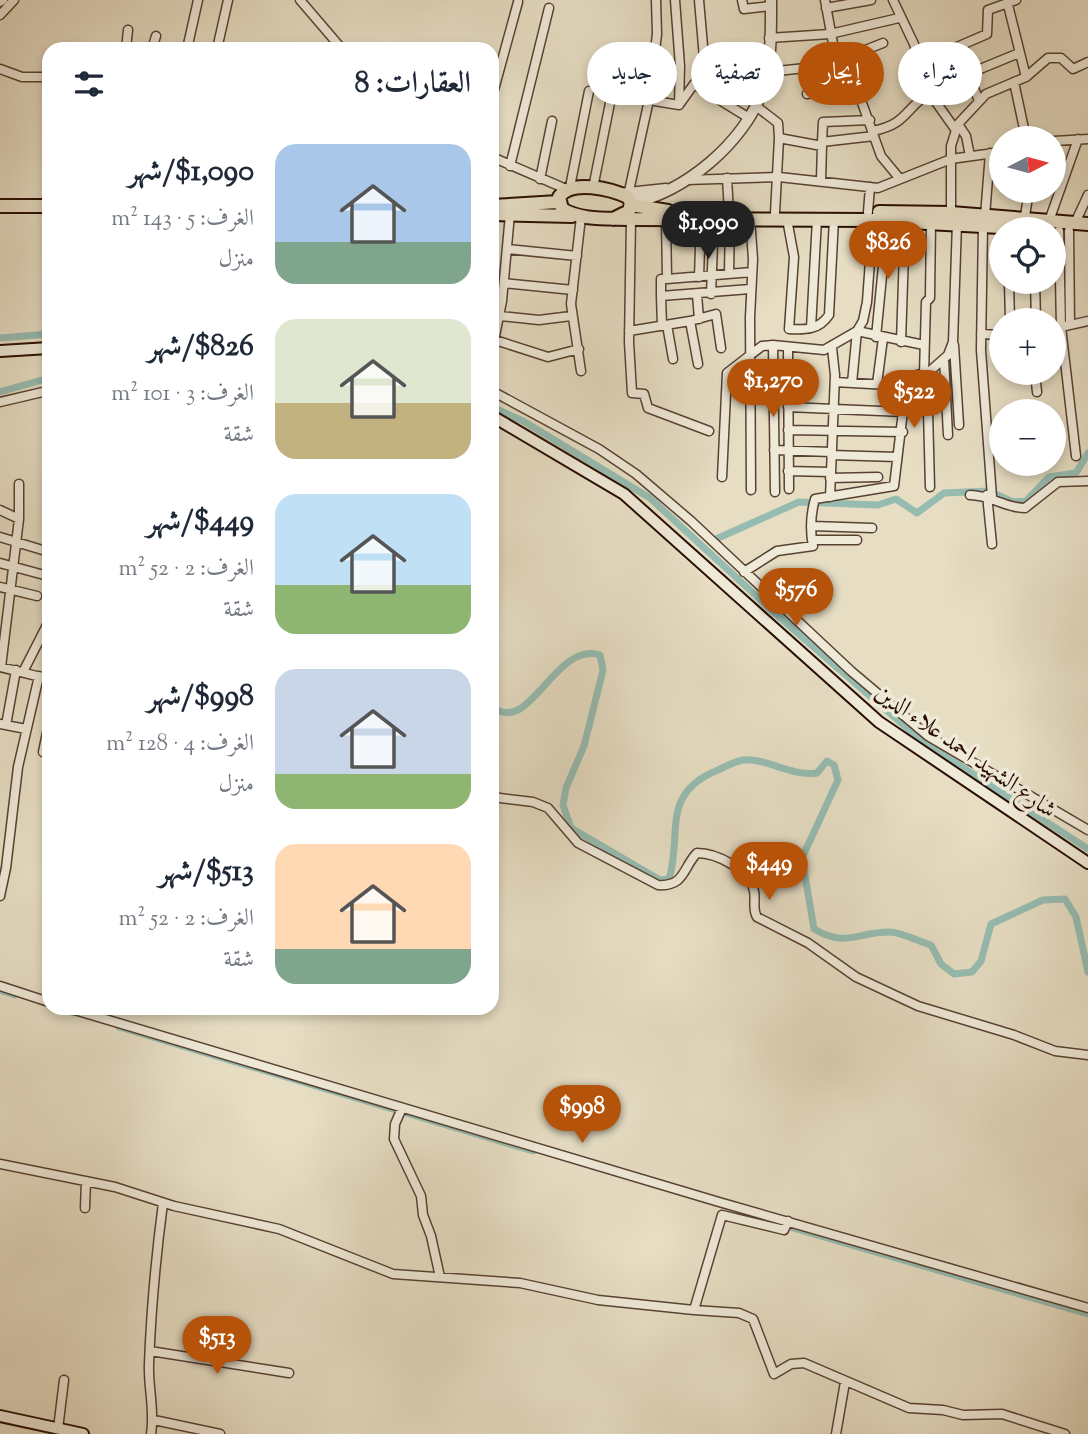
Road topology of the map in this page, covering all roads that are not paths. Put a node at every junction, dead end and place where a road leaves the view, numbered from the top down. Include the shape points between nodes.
1 (14, 0) edge
2 (198, 0) edge
3 (228, 0) edge
4 (300, 0) edge
5 (656, 0) edge
6 (675, 0) edge
7 (699, 0) edge
8 (742, 0) edge
9 (871, 0) edge
10 (893, 0) edge
11 (517, 2) dead end
12 (771, 3) edge
13 (1012, 3) edge
14 (826, 4) edge
15 (549, 8) dead end
16 (0, 15) edge
17 (899, 18) junction
18 (128, 30) dead end
19 (830, 34) junction
20 (156, 36) dead end
21 (769, 38) junction
22 (127, 42) edge
23 (154, 42) edge
24 (189, 42) edge
25 (219, 42) edge
26 (336, 42) edge
27 (656, 42) edge
28 (703, 42) edge
29 (769, 42) edge
30 (832, 42) edge
31 (910, 42) edge
32 (969, 42) edge
33 (1018, 53) junction
34 (1088, 62) edge
35 (982, 68) edge
36 (0, 69) edge
37 (499, 70) edge
38 (42, 77) edge
39 (1026, 77) junction
40 (1014, 82) junction
41 (691, 88) edge
42 (982, 99) edge
43 (587, 100) edge
44 (610, 105) edge
45 (648, 105) edge
46 (679, 105) joint
47 (728, 105) edge
48 (864, 105) edge
49 (915, 105) edge
50 (939, 105) edge
51 (976, 105) edge
52 (756, 106) joint
53 (749, 118) junction
54 (870, 120) junction
55 (552, 121) dead end
56 (1023, 126) edge
57 (957, 127) junction
58 (873, 134) junction
59 (779, 138) junction
60 (1078, 139) junction
61 (1088, 139) edge
62 (1066, 140) edge
63 (822, 144) junction
64 (989, 153) edge
65 (970, 156) junction
66 (951, 159) junction
67 (499, 161) edge
68 (989, 164) edge
69 (510, 166) junction
70 (779, 177) junction
71 (540, 178) junction
72 (727, 178) junction
73 (900, 179) junction
74 (684, 180) junction
75 (821, 180) junction
76 (870, 187) junction
77 (568, 188) junction
78 (593, 188) junction
79 (1088, 195) edge
80 (628, 198) junction
81 (558, 202) junction
82 (0, 206) edge
83 (42, 206) edge
84 (499, 206) edge
85 (0, 212) edge
86 (42, 212) edge
87 (499, 214) edge
88 (510, 214) junction
89 (581, 216) junction
90 (730, 216) junction
91 (781, 216) junction
92 (871, 216) junction
93 (840, 217) junction
94 (1053, 217) edge
95 (1062, 217) edge
96 (666, 218) junction
97 (954, 218) junction
98 (613, 219) junction
99 (631, 219) junction
100 (707, 219) junction
101 (750, 219) junction
102 (817, 219) junction
103 (984, 221) junction
104 (905, 222) junction
105 (931, 222) junction
106 (989, 222) edge
107 (1066, 230) edge
108 (1088, 233) edge
109 (873, 246) junction
110 (885, 246) junction
111 (904, 246) junction
112 (507, 249) junction
113 (577, 256) junction
114 (752, 272) junction
115 (729, 274) junction
116 (699, 276) junction
117 (710, 276) junction
118 (667, 279) junction
119 (504, 282) junction
120 (751, 289) junction
121 (573, 290) junction
122 (711, 294) junction
123 (1064, 294) edge
124 (697, 295) junction
125 (661, 296) junction
126 (500, 316) junction
127 (572, 316) junction
128 (695, 320) junction
129 (499, 321) edge
130 (1088, 321) edge
131 (1070, 325) junction
132 (664, 326) junction
133 (1066, 326) edge
134 (811, 328) junction
135 (629, 331) junction
136 (858, 331) junction
137 (981, 334) junction
138 (989, 334) edge
139 (880, 337) junction
140 (499, 341) edge
141 (901, 342) junction
142 (953, 342) junction
143 (773, 345) junction
144 (924, 345) junction
145 (788, 347) junction
146 (42, 348) edge
147 (721, 348) dead end
148 (832, 348) junction
149 (579, 349) junction
150 (0, 351) edge
151 (750, 355) junction
152 (673, 359) dead end
153 (944, 359) junction
154 (698, 364) dead end
155 (581, 371) dead end
156 (926, 373) junction
157 (835, 382) junction
158 (852, 383) junction
159 (877, 384) junction
160 (1036, 385) edge
161 (1066, 385) edge
162 (906, 386) junction
163 (42, 392) edge
164 (1037, 392) dead end
165 (499, 395) edge
166 (0, 402) edge
167 (788, 407) junction
168 (833, 409) junction
169 (904, 412) junction
170 (499, 419) edge
171 (959, 425) dead end
172 (709, 430) dead end
173 (788, 430) junction
174 (832, 431) junction
175 (903, 432) junction
176 (948, 435) dead end
177 (774, 450) junction
178 (788, 450) junction
179 (831, 453) junction
180 (1076, 456) dead end
181 (897, 457) junction
182 (788, 471) junction
183 (830, 475) junction
184 (722, 477) dead end
185 (877, 477) dead end
186 (1088, 481) edge
187 (19, 484) dead end
188 (930, 486) dead end
189 (789, 489) dead end
190 (751, 490) dead end
191 (775, 492) dead end
192 (970, 495) dead end
193 (989, 496) junction
194 (830, 497) junction
195 (0, 510) edge
196 (19, 519) junction
197 (812, 526) junction
198 (872, 528) dead end
199 (0, 537) edge
200 (812, 540) junction
201 (857, 540) dead end
202 (16, 542) junction
203 (992, 544) dead end
204 (42, 550) edge
205 (0, 563) edge
206 (12, 566) junction
207 (744, 572) junction
208 (42, 574) edge
209 (4, 589) edge
210 (37, 596) dead end
211 (42, 633) edge
212 (1, 667) edge
213 (19, 671) junction
214 (39, 676) junction
215 (42, 677) edge
216 (3, 724) edge
217 (26, 729) junction
218 (499, 798) edge
219 (1088, 830) edge
220 (1088, 863) edge
221 (2, 874) edge
222 (0, 896) edge
223 (0, 986) edge
224 (42, 1000) edge
225 (91, 1015) edge
226 (1088, 1055) edge
227 (400, 1111) junction
228 (0, 1164) edge
229 (86, 1181) junction
230 (163, 1203) junction
231 (85, 1208) dead end
232 (787, 1224) junction
233 (440, 1277) junction
234 (1088, 1308) edge
235 (694, 1310) junction
236 (150, 1351) junction
237 (289, 1373) dead end
238 (64, 1380) dead end
239 (845, 1382) junction
240 (0, 1416) edge
241 (154, 1420) junction
242 (58, 1429) junction
243 (83, 1434) edge
244 (151, 1434) edge
245 (220, 1434) edge
246 (836, 1434) edge
247 (1065, 1434) edge

1 - 16 street
2 - 24 street
3 - 25 street
4 - 26 street
5 - 27 street
6 - 46 street
7 - 28 street
8 - 12 street via 744,9
9 - 14 street
10 - 17 street
11 - 37 street
12 - 21 street
13 - 32 street via 989,9 989,33
13 - 33 street
14 - 19 street
15 - 69 street
17 - 19 street
17 - 31 street
18 - 22 street
19 - 21 street
19 - 30 street
20 - 23 street
21 - 29 street
33 - 35 street
33 - 39 street
34 - 39 street via 1073,69 1061,58 1048,58
36 - 38 street via 16,76
39 - 40 street
40 - 42 street via 995,88
40 - 56 street
41 - 46 street
43 - 77 street
44 - 78 street
45 - 80 street
47 - 53 street
48 - 54 street
49 - 58 street via 901,122
50 - 57 street
51 - 57 street
52 - 53 street
52 - 59 street via 778,122
53 - 74 street via 731,143
54 - 58 street
54 - 63 street via 822,122
55 - 71 street
57 - 65 street via 966,136
57 - 66 street
58 - 63 street
58 - 73 street via 881,156
59 - 63 street
59 - 70 street
60 - 61 street
60 - 62 street
60 - 94 street
63 - 75 street
64 - 65 street
65 - 66 street
66 - 73 street
66 - 97 street
67 - 69 street
68 - 103 street
69 - 71 street
70 - 72 street
70 - 75 street
70 - 91 street
71 - 77 street
72 - 74 street
72 - 90 street
73 - 76 street
74 - 80 street via 650,198
75 - 76 street
76 - 92 street
77 - 78 main road
77 - 81 main road
78 - 80 main road
79 - 95 street
80 - 90 main road via 651,210
80 - 98 main road via 627,213
81 - 84 main road
81 - 89 main road via 562,209
82 - 83 main road
85 - 86 main road
87 - 88 main road
88 - 89 main road
88 - 112 street
89 - 98 main road
89 - 113 street
90 - 91 main road
90 - 100 main road
90 - 101 main road
90 - 115 street
91 - 93 main road
91 - 101 main road
91 - 102 main road
91 - 134 street via 794,257 789,329
92 - 93 main road
92 - 97 main road
92 - 104 main road
92 - 109 street
93 - 102 main road
93 - 134 street via 829,315
96 - 99 main road
96 - 100 main road
96 - 118 street
97 - 103 main road
97 - 105 main road
97 - 142 street
98 - 99 main road
99 - 135 street
100 - 116 street
100 - 117 street
101 - 114 street
102 - 134 street
103 - 106 main road
103 - 137 street
104 - 105 main road
104 - 111 street
105 - 144 street
107 - 108 main road
109 - 110 street
109 - 136 street
110 - 111 street
110 - 139 street
111 - 141 street
112 - 113 street
112 - 119 street
113 - 121 street
114 - 115 street
114 - 120 street
115 - 117 street
116 - 117 street
116 - 118 street
117 - 122 street
118 - 125 street via 661,279
119 - 121 street
119 - 126 street
120 - 122 street
120 - 151 street
121 - 127 street
122 - 124 street
123 - 131 street
124 - 125 street
124 - 128 street
125 - 132 street
126 - 127 street via 539,320
126 - 129 street
127 - 149 street
128 - 132 street
128 - 147 street via 716,314
128 - 154 street
130 - 131 street
131 - 133 street
132 - 135 street
132 - 152 street
135 - 172 street via 633,393 644,394 648,408
136 - 139 street
136 - 148 street
136 - 158 street
137 - 138 street
137 - 193 street
139 - 141 street
139 - 159 street
140 - 149 street via 548,357
141 - 144 street
142 - 153 street
142 - 171 street
143 - 145 street
143 - 151 street
143 - 177 street
144 - 156 street
145 - 148 street
145 - 167 street
146 - 150 main road
148 - 157 street
149 - 155 street
151 - 184 street via 727,373
151 - 190 street
153 - 156 street
153 - 176 street
156 - 162 street via 909,376
156 - 188 street
157 - 158 street
157 - 168 street
158 - 159 street
159 - 162 street
160 - 164 street
161 - 180 street
162 - 169 street
163 - 166 street
165 - 207 street via 607,453 691,521
167 - 168 street
167 - 173 street
168 - 169 street
168 - 174 street
169 - 175 street
170 - 220 main road, شارع الشهيد احمد علاء الدين via 624,494 879,722
173 - 174 street
173 - 178 street
174 - 175 street
174 - 179 street
175 - 181 street
177 - 178 street
177 - 191 street
178 - 179 street
178 - 182 street
179 - 181 street
179 - 183 street
181 - 194 street via 892,489
182 - 183 street
182 - 189 street
183 - 185 street
183 - 194 street
186 - 193 street via 1058,481 1025,508
187 - 196 street
192 - 193 street
193 - 203 street
194 - 197 street via 814,503
195 - 196 street
196 - 202 street
197 - 198 street
197 - 200 street
199 - 202 street
200 - 201 street
200 - 207 street via 811,547 776,551
202 - 204 street
202 - 206 street
205 - 206 street
206 - 208 street
206 - 209 street
207 - 219 street via 928,736
209 - 210 street
209 - 212 street
211 - 213 street
212 - 213 street
213 - 214 street
213 - 216 street
214 - 215 street
214 - 217 street
216 - 217 street
217 - 221 street
218 - 226 street via 548,808 578,843 658,885 673,884 683,877 697,853 725,862 749,878 757,918 808,943 856,977 918,1006 1055,1051
221 - 222 street
223 - 224 street
225 - 227 street
227 - 232 street
227 - 233 street via 394,1139 421,1196
228 - 229 street
229 - 230 street
229 - 231 street
230 - 233 street via 291,1233 393,1274
230 - 236 street
232 - 234 street
232 - 235 street via 767,1227 722,1215
233 - 235 street via 520,1283 598,1300
235 - 239 street via 739,1313 752,1319 775,1374 791,1364 804,1363
236 - 237 street
236 - 241 street
238 - 242 street
239 - 246 street
239 - 247 street via 909,1408 963,1415 1002,1414
240 - 242 main road
241 - 244 street
241 - 245 street
242 - 243 main road

